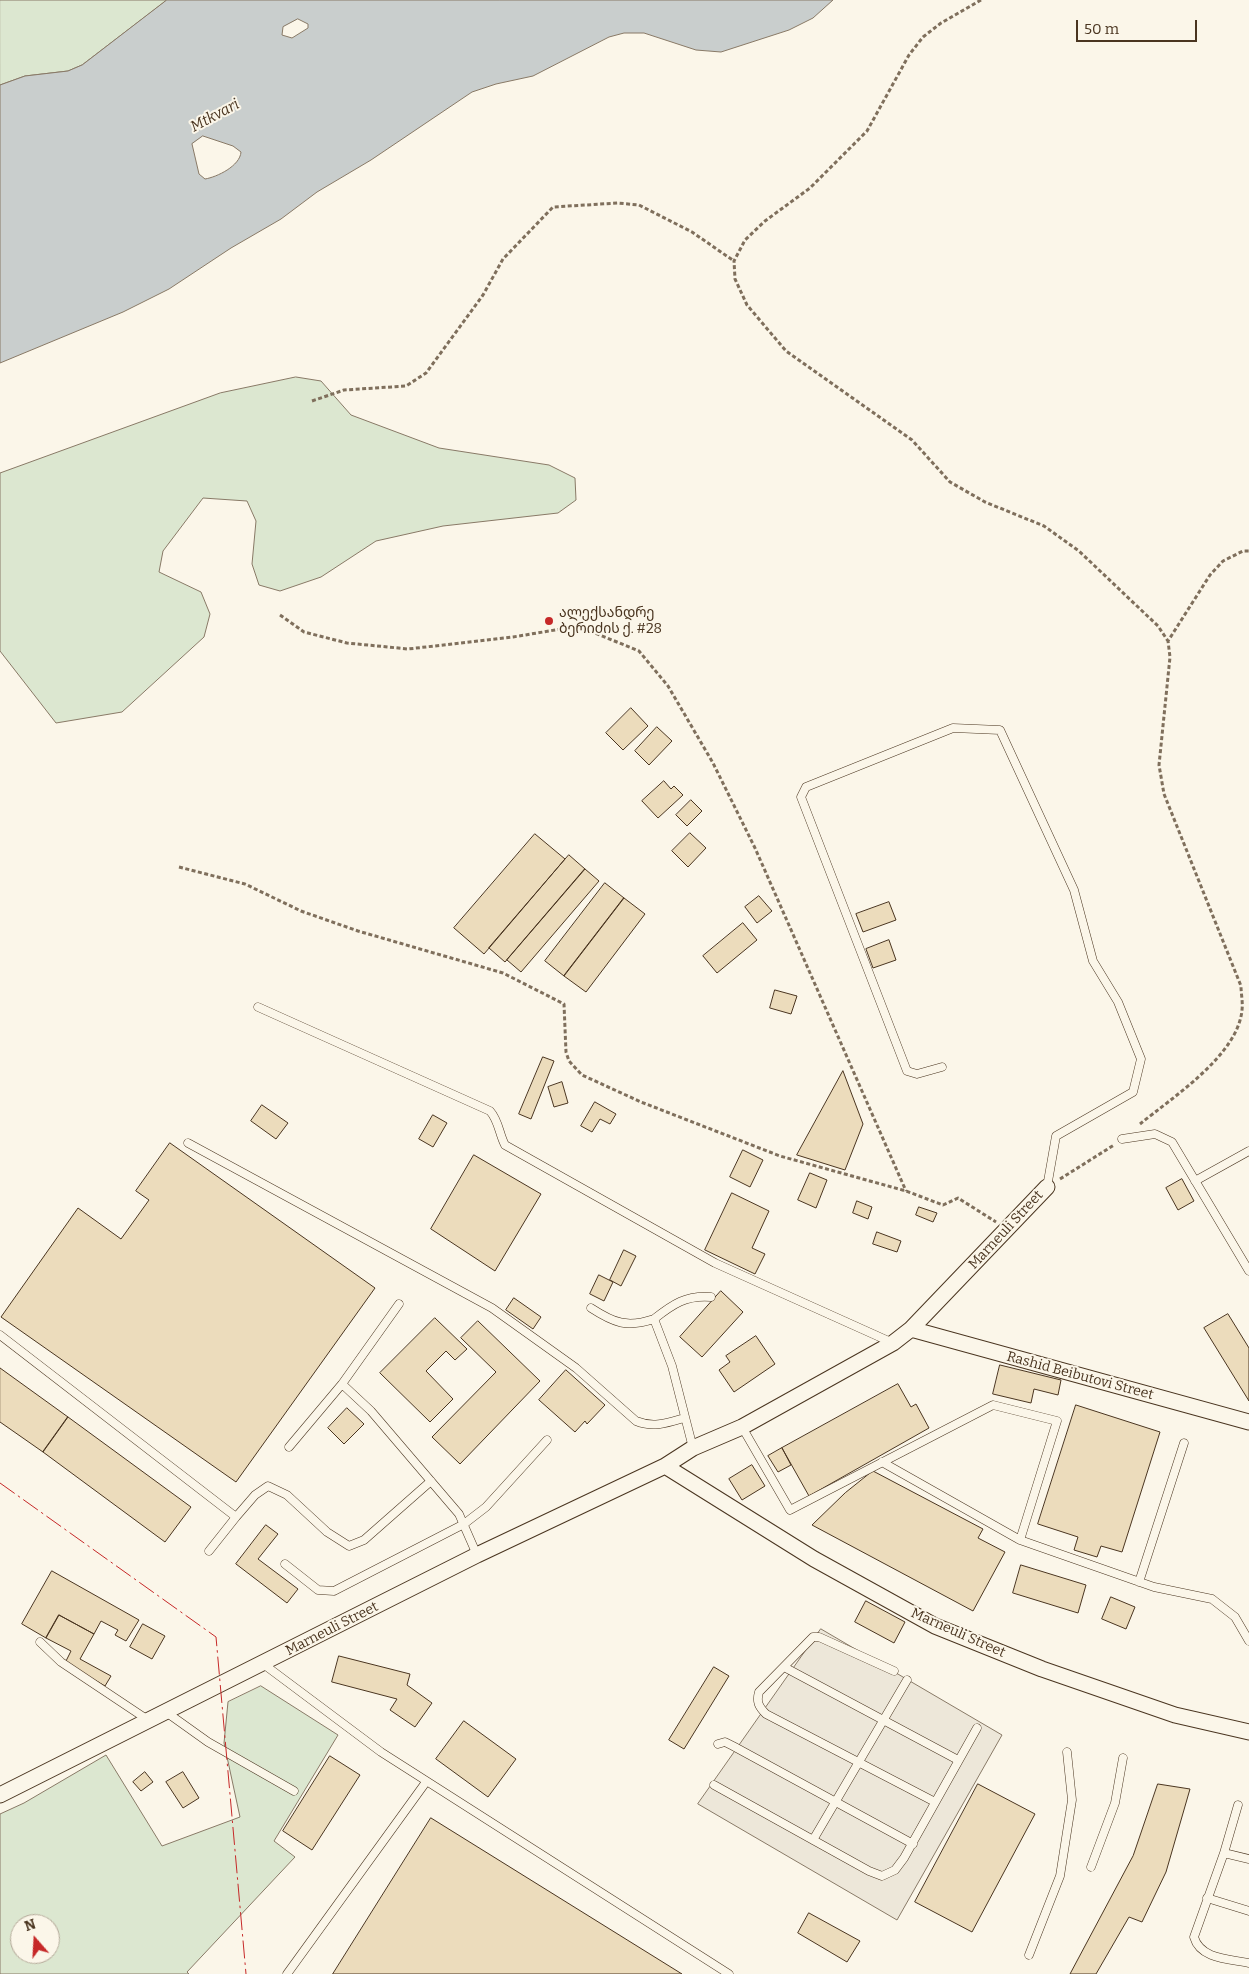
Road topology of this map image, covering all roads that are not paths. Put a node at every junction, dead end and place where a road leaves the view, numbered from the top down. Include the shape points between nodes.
1 (258, 1008) dead end
2 (942, 1067) dead end
3 (1122, 1139) road end
4 (188, 1143) dead end
5 (1249, 1151) edge
6 (1195, 1181) junction
7 (1047, 1187) joint
8 (1249, 1271) edge
9 (711, 1297) dead end
10 (399, 1304) dead end
11 (590, 1308) dead end
12 (654, 1319) junction
13 (911, 1329) junction
14 (0, 1335) edge
15 (893, 1343) junction
16 (342, 1384) junction
17 (684, 1418) junction
18 (1249, 1422) edge
19 (742, 1427) junction
20 (547, 1440) dead end
21 (1184, 1443) dead end
22 (289, 1447) dead end
23 (693, 1448) junction
24 (882, 1462) junction
25 (665, 1466) junction
26 (431, 1481) junction
27 (236, 1517) junction
28 (464, 1524) junction
29 (1020, 1540) junction
30 (209, 1551) dead end
31 (477, 1555) junction
32 (285, 1564) dead end
33 (1140, 1582) junction
34 (1249, 1641) edge
35 (40, 1642) dead end
36 (262, 1664) junction
37 (784, 1667) junction
38 (894, 1670) dead end
39 (908, 1680) dead end
40 (166, 1712) junction
41 (148, 1720) junction
42 (885, 1721) junction
43 (977, 1728) dead end
44 (1249, 1732) edge
45 (718, 1744) dead end
46 (1067, 1752) dead end
47 (1123, 1758) dead end
48 (958, 1760) junction
49 (858, 1762) junction
50 (426, 1782) junction
51 (714, 1785) dead end
52 (294, 1791) dead end
53 (0, 1795) edge
54 (935, 1802) junction
55 (835, 1803) junction
56 (1238, 1805) dead end
57 (813, 1840) junction
58 (913, 1844) junction
59 (1224, 1853) junction
60 (1249, 1859) edge
61 (1091, 1867) dead end
62 (1207, 1898) junction
63 (1249, 1911) edge
64 (1029, 1956) dead end
65 (1249, 1963) edge
66 (287, 1974) edge
67 (729, 1974) edge

1 - 15 lane via 490,1111 497,1118 499,1134 505,1145 715,1263
2 - 7 lane via 917,1074 907,1071 801,797 806,787 953,728 1000,730 1074,890 1093,961 1118,1002 1141,1059 1133,1092 1056,1136
3 - 6 lane via 1156,1134 1172,1142
4 - 17 lane via 492,1308 576,1368 645,1425 663,1425
5 - 6 lane
6 - 8 lane
7 - 13 street, Marneuli Street
9 - 12 lane via 680,1300
10 - 16 lane
11 - 12 lane via 613,1322 638,1324
12 - 17 lane via 672,1366
13 - 15 street, Marneuli Street
13 - 18 street, Rashid Beibutovi Street
14 - 27 lane
15 - 19 street, Marneuli Street
16 - 22 lane
16 - 26 lane via 371,1411
17 - 23 lane
19 - 23 street, Marneuli Street
19 - 24 lane via 790,1510
20 - 28 lane via 486,1507
21 - 33 lane
23 - 25 street, Marneuli Street
24 - 29 lane
24 - 29 lane via 993,1405 1057,1421
25 - 31 street, Marneuli Street
25 - 44 street, Marneuli Street via 814,1559 935,1626 1042,1669 1174,1715
26 - 27 lane via 364,1540 349,1546 326,1532 288,1495 268,1486 255,1495
26 - 28 lane
27 - 30 lane
28 - 31 lane
28 - 32 lane via 334,1591 318,1590
29 - 33 lane
31 - 36 street, Marneuli Street
33 - 34 lane via 1212,1599 1235,1617
35 - 41 lane via 61,1662
36 - 40 street, Marneuli Street
36 - 50 lane
37 - 38 lane via 809,1640 819,1637
37 - 42 lane
37 - 49 lane via 759,1692 759,1707 766,1714
39 - 42 lane
40 - 41 street, Marneuli Street
40 - 52 lane via 208,1742
41 - 53 street, Marneuli Street
42 - 48 lane
42 - 49 lane
43 - 48 lane
45 - 55 lane via 725,1742 733,1746
46 - 64 lane via 1072,1800 1060,1876
47 - 61 lane via 1115,1803
48 - 54 lane
49 - 54 lane
49 - 55 lane
50 - 66 lane
50 - 67 lane
51 - 57 lane
54 - 58 lane
55 - 57 lane
55 - 58 lane
56 - 59 lane
57 - 58 lane via 882,1876 895,1870
59 - 60 lane
59 - 62 lane
62 - 63 lane
62 - 65 lane via 1194,1937 1197,1947 1204,1953

